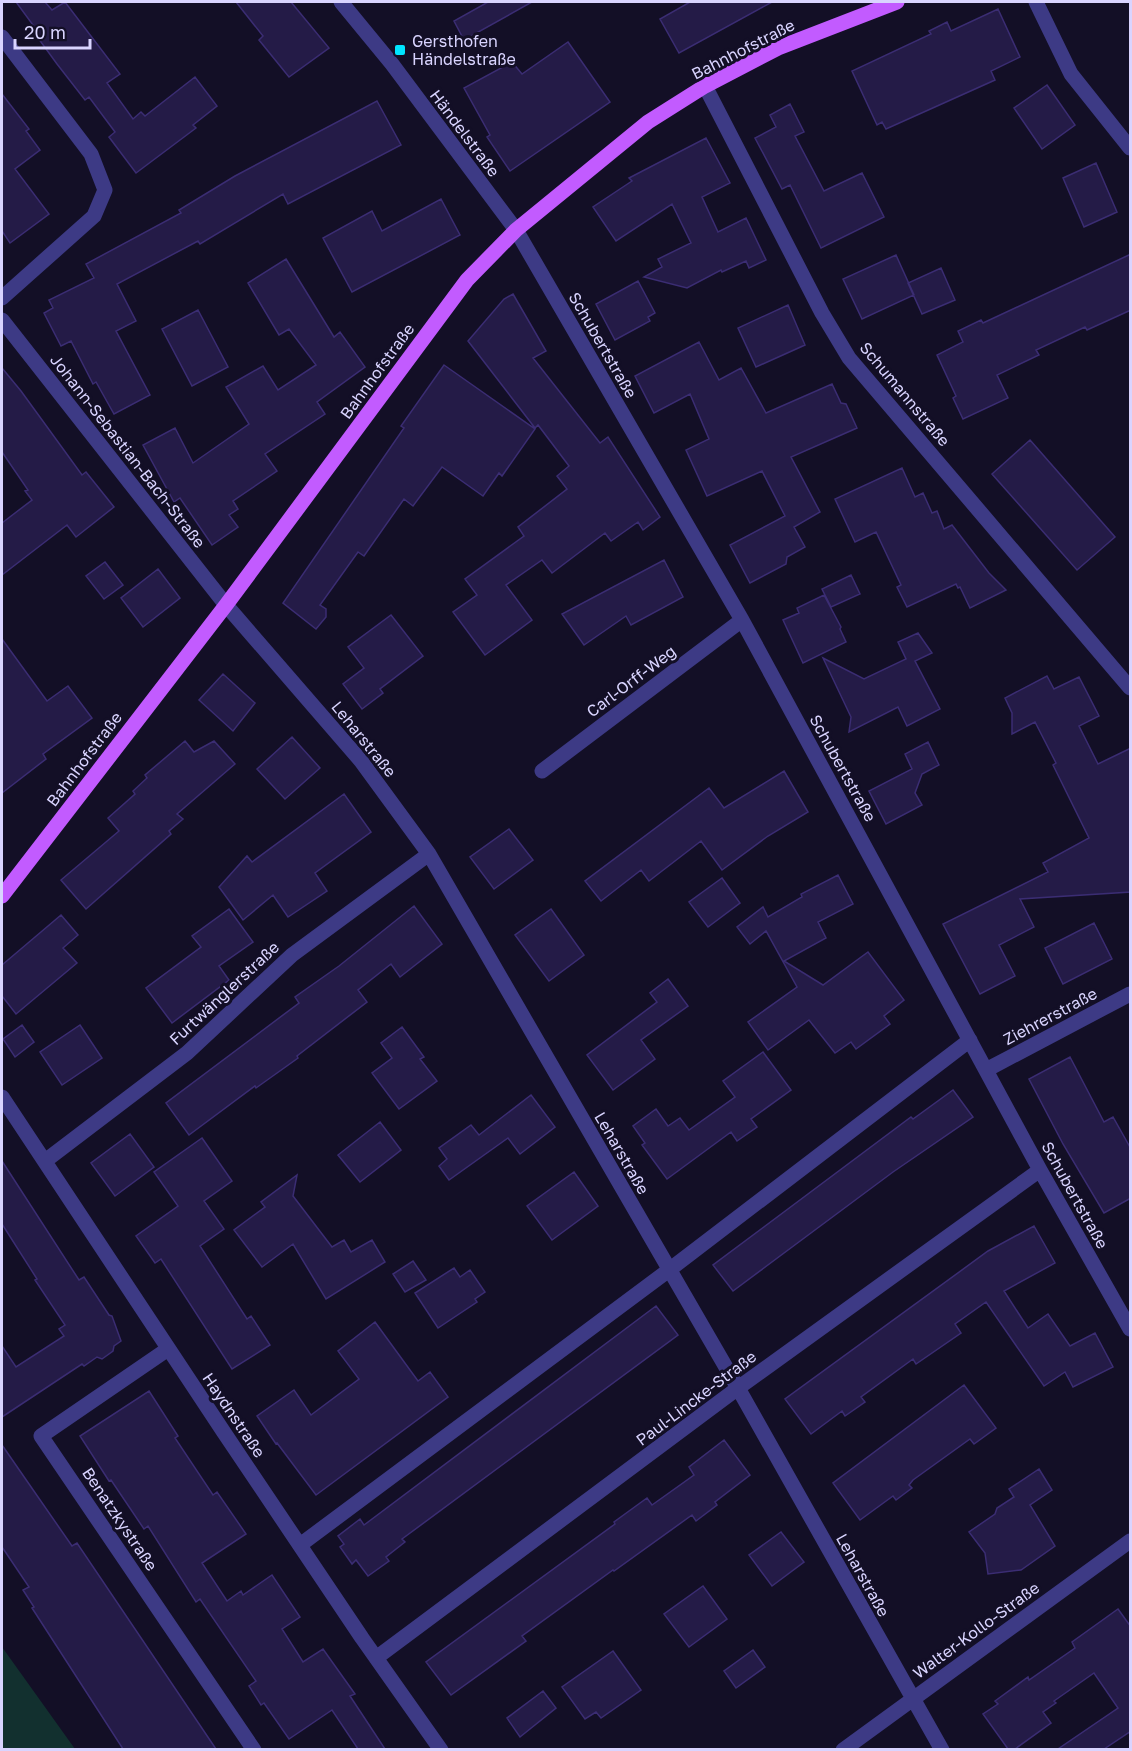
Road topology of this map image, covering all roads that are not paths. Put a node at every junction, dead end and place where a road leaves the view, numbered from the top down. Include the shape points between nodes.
1 (341, 2) edge
2 (897, 2) edge
3 (1036, 2) edge
4 (879, 5) edge
5 (2, 37) edge
6 (705, 86) junction
7 (1131, 148) edge
8 (516, 230) junction
9 (2, 298) edge
10 (2, 320) edge
11 (226, 605) junction
12 (742, 620) junction
13 (1131, 688) edge
14 (542, 771) dead end
15 (429, 854) junction
16 (2, 896) edge
17 (1131, 994) edge
18 (970, 1040) junction
19 (986, 1070) junction
20 (2, 1097) edge
21 (45, 1161) junction
22 (1040, 1170) junction
23 (669, 1270) junction
24 (1131, 1329) edge
25 (168, 1349) junction
26 (738, 1388) junction
27 (1131, 1541) edge
28 (300, 1545) junction
29 (376, 1658) junction
30 (912, 1698) junction
31 (254, 1749) edge
32 (441, 1749) edge
33 (843, 1749) edge
34 (942, 1749) edge

1 - 8 street, Händelstraße
2 - 4 main road, Bahnhofstraße
3 - 7 street via 1071,74
4 - 6 main road, Bahnhofstraße via 778,48
5 - 9 street via 91,154 105,190 94,216
6 - 8 main road, Bahnhofstraße via 648,122
6 - 13 street, Schumannstraße via 849,358
8 - 11 main road, Bahnhofstraße via 467,280
8 - 12 street, Schubertstraße
10 - 11 street, Johann-Sebastian-Bach-Straße
11 - 15 street, Leharstraße via 361,761
11 - 16 main road, Bahnhofstraße
12 - 14 street, Carl-Orff-Weg
12 - 18 street, Schubertstraße
15 - 21 street, Furtwänglerstraße via 292,955 187,1053
15 - 23 street, Leharstraße
17 - 19 street, Ziehrerstraße
18 - 19 street, Schubertstraße
18 - 23 street
19 - 22 street, Schubertstraße
20 - 21 street, Haydnstraße
21 - 25 street, Haydnstraße
22 - 24 street, Schubertstraße
22 - 26 street, Paul-Lincke-Straße
23 - 26 street, Leharstraße
23 - 28 street
25 - 28 street, Haydnstraße
25 - 31 street, Benatzkystraße via 41,1436
26 - 29 street, Paul-Lincke-Straße
26 - 30 street, Leharstraße
27 - 30 street, Walter-Kollo-Straße
28 - 29 street, Haydnstraße
29 - 32 street, Haydnstraße
30 - 33 street, Walter-Kollo-Straße
30 - 34 street, Leharstraße

